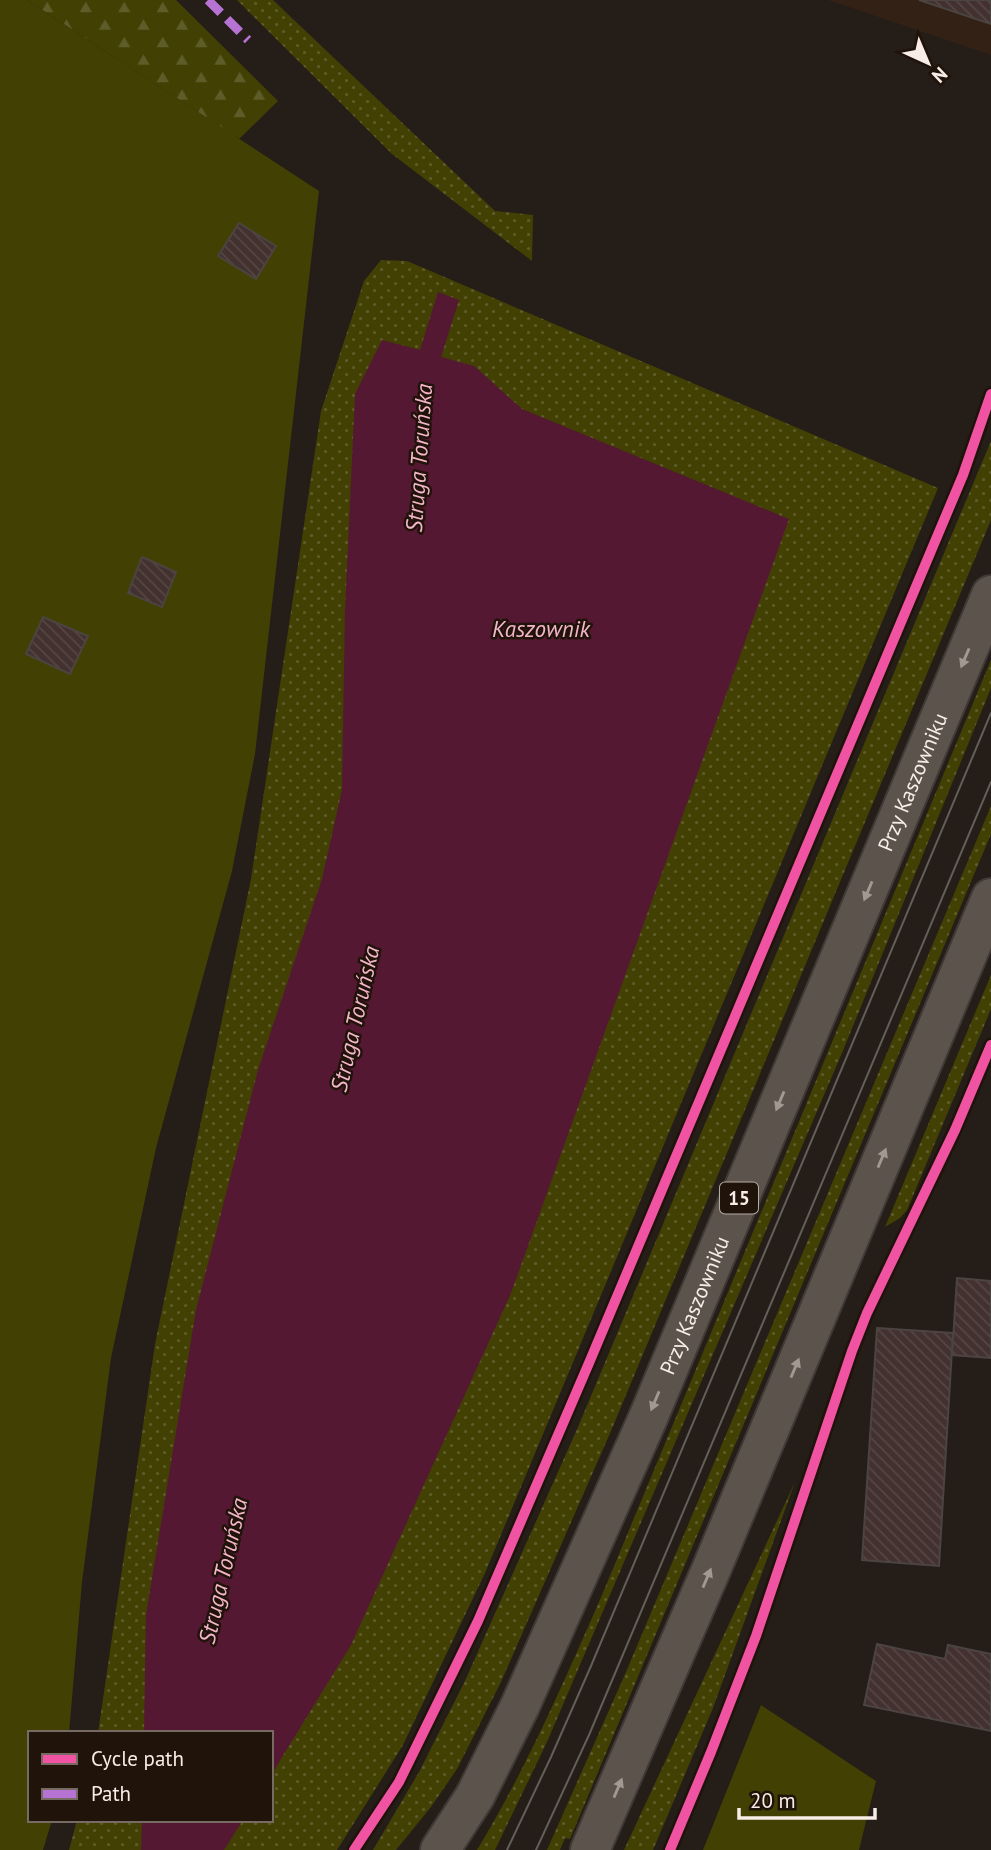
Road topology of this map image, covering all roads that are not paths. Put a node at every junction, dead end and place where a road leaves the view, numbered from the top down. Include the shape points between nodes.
1 (991, 595) edge
2 (991, 898) edge
3 (440, 1850) edge
4 (590, 1850) edge

1 -> 3 main road, Przy Kaszowniku / 15 via 642,1430 520,1706 475,1796
4 -> 2 main road

